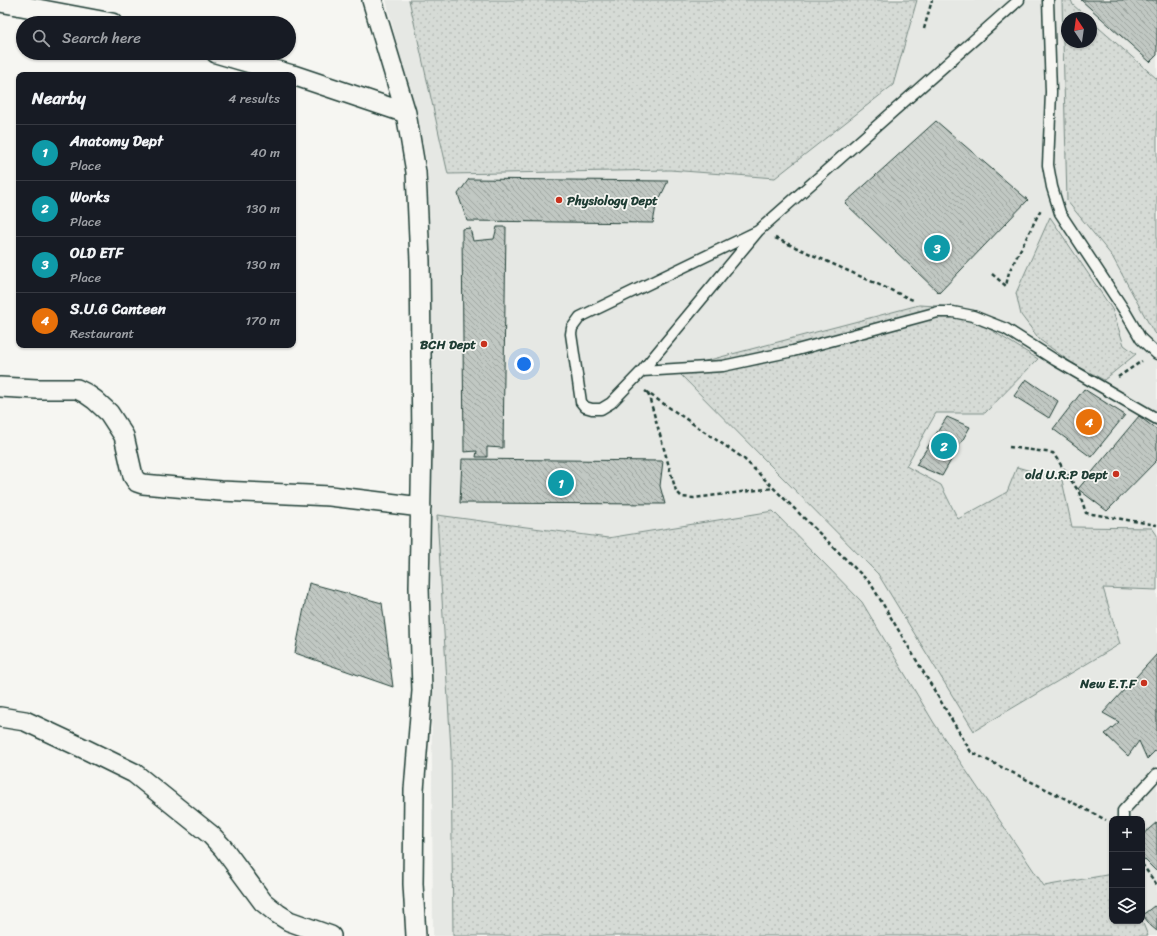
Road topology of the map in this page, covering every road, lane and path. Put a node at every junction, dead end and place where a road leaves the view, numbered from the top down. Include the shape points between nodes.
1 (372, 0) edge
2 (932, 0) edge
3 (1019, 0) edge
4 (1048, 0) edge
5 (0, 2) edge
6 (75, 16) edge
7 (924, 30) dead end
8 (240, 60) edge
9 (282, 72) edge
10 (296, 76) edge
11 (406, 113) junction
12 (1052, 188) junction
13 (758, 231) junction
14 (992, 274) dead end
15 (938, 312) junction
16 (1156, 354) edge
17 (642, 371) junction
18 (630, 385) junction
19 (0, 387) edge
20 (1103, 388) junction
21 (648, 392) junction
22 (1157, 419) edge
23 (1009, 447) dead end
24 (774, 488) junction
25 (421, 507) junction
26 (1157, 525) edge
27 (0, 717) edge
28 (1157, 774) edge
29 (1123, 816) edge
30 (1109, 821) edge
31 (1145, 868) edge
32 (1157, 885) edge
33 (331, 936) edge
34 (416, 936) edge

1 - 11 street
2 - 7 path
3 - 13 lane
4 - 12 lane via 1051,92 1048,165
5 - 6 street
8 - 9 street
10 - 11 street
11 - 25 street via 416,172 420,261
12 - 14 path via 1009,272 1006,286
12 - 16 lane via 1060,213 1141,339
13 - 15 path
13 - 17 lane
13 - 18 lane via 587,313 575,323 571,334 579,392 585,407 601,409
15 - 17 lane via 793,351 723,366
15 - 20 lane via 973,316 1006,329
16 - 20 path
17 - 18 lane
18 - 21 path
19 - 25 street via 77,388 85,393 109,413 124,436 133,476 137,482 143,484 220,491 330,496
20 - 22 lane
21 - 24 path via 743,458
21 - 24 path via 676,491 682,497 694,498
23 - 26 path via 1053,453 1079,492 1086,513
24 - 30 path via 871,584 972,752
25 - 34 street via 419,587 422,691 413,829
27 - 33 street via 25,721 134,773 211,834 263,902 289,920
28 - 29 lane via 1123,811
31 - 32 path

